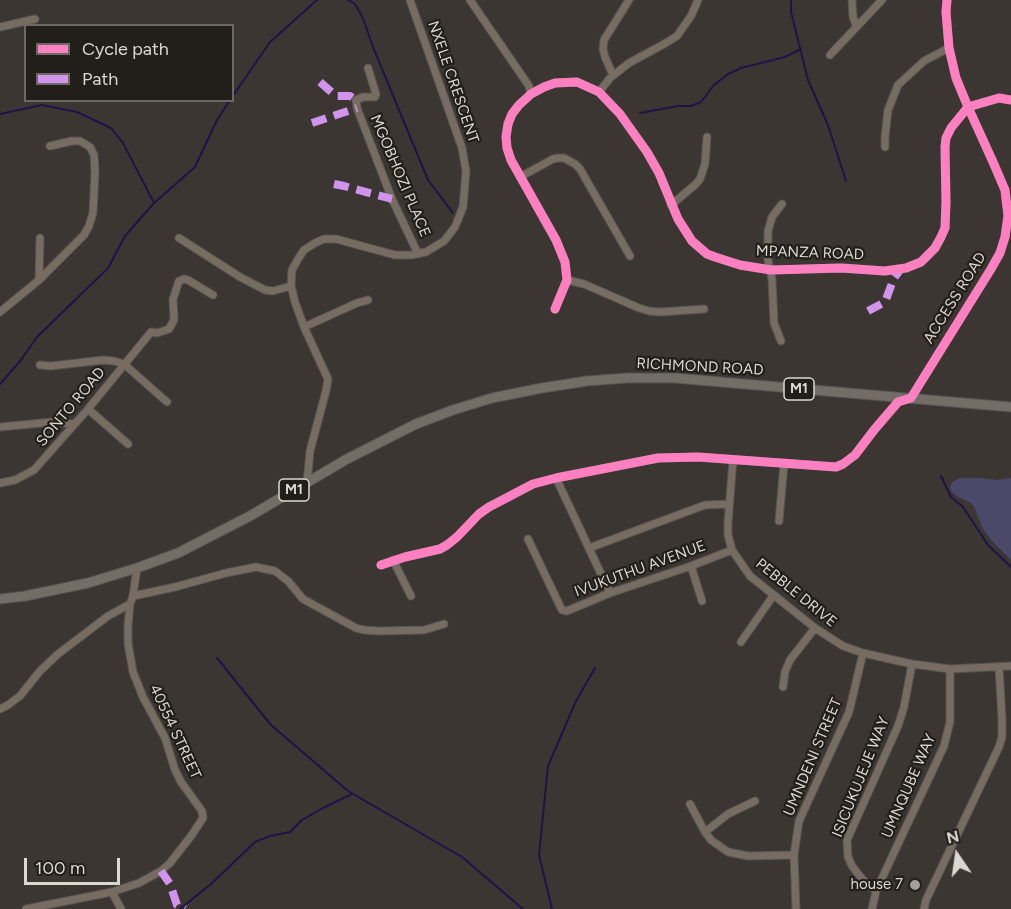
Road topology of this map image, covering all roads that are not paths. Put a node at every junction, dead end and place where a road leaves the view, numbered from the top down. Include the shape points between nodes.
1 (410, 0) edge
2 (470, 0) edge
3 (629, 0) edge
4 (698, 0) edge
5 (852, 0) edge
6 (882, 0) edge
7 (947, 0) edge
8 (35, 19) dead end
9 (856, 25) junction
10 (0, 27) edge
11 (949, 48) junction
12 (830, 55) dead end
13 (368, 68) dead end
14 (613, 75) junction
15 (599, 92) junction
16 (531, 94) junction
17 (1011, 100) edge
18 (968, 108) junction
19 (708, 137) dead end
20 (50, 147) dead end
21 (885, 147) dead end
22 (520, 177) junction
23 (782, 204) dead end
24 (671, 205) junction
25 (40, 238) dead end
26 (179, 238) dead end
27 (418, 254) junction
28 (630, 256) dead end
29 (771, 270) junction
30 (39, 280) junction
31 (567, 280) junction
32 (291, 286) junction
33 (213, 295) dead end
34 (368, 300) dead end
35 (555, 309) dead end
36 (704, 309) dead end
37 (0, 312) edge
38 (304, 327) junction
39 (781, 341) dead end
40 (124, 364) junction
41 (40, 365) dead end
42 (911, 398) junction
43 (166, 402) dead end
44 (1011, 407) edge
45 (88, 409) junction
46 (74, 424) junction
47 (0, 428) edge
48 (128, 444) dead end
49 (733, 460) junction
50 (784, 464) junction
51 (556, 478) junction
52 (0, 483) edge
53 (306, 483) junction
54 (728, 504) junction
55 (779, 521) dead end
56 (528, 539) dead end
57 (589, 548) junction
58 (732, 550) junction
59 (393, 560) junction
60 (381, 565) dead end
61 (690, 566) junction
62 (137, 568) junction
63 (610, 593) junction
64 (133, 596) junction
65 (411, 596) dead end
66 (773, 596) junction
67 (0, 599) edge
68 (702, 601) dead end
69 (130, 604) junction
70 (444, 624) dead end
71 (814, 628) junction
72 (741, 642) dead end
73 (863, 652) junction
74 (912, 664) junction
75 (1011, 666) edge
76 (999, 667) junction
77 (950, 669) junction
78 (783, 687) dead end
79 (0, 709) edge
80 (755, 801) dead end
81 (690, 804) dead end
82 (705, 832) junction
83 (794, 855) junction
84 (876, 891) junction
85 (112, 892) junction
86 (30, 909) edge
87 (121, 909) edge
88 (796, 909) edge
89 (872, 909) edge
90 (924, 909) edge

1 - 27 street, NXELE CRESCENT via 462,148 466,171 463,207 455,227 444,241
2 - 16 street
3 - 14 street via 604,40 605,57
4 - 14 street via 677,36
5 - 9 street
6 - 9 street
7 - 11 street, ACCESS ROAD
8 - 10 street
9 - 12 street
11 - 18 street, ACCESS ROAD
11 - 21 street via 924,61 898,85 888,110
13 - 27 street, MGOBHOZI PLACE via 376,94 356,100 357,108
14 - 15 street
15 - 16 street, MPANZA ROAD via 577,82 565,82
15 - 24 street, MPANZA ROAD via 647,152
16 - 22 street, MPANZA ROAD via 512,114 506,137
17 - 18 street via 999,98
18 - 29 street, MPANZA ROAD via 946,138 945,228 921,262 885,271
18 - 42 street, ACCESS ROAD via 1005,190 1005,237 991,269
19 - 24 street via 700,179
20 - 30 street via 72,141 90,147 96,172 93,213 84,235
22 - 28 street via 553,159 568,159 575,164
22 - 31 street, MPANZA ROAD via 562,251
23 - 29 street via 768,231
24 - 29 street, MPANZA ROAD via 692,241 707,254
25 - 30 street
26 - 32 street via 265,290
27 - 32 street, NXELE CRESCENT via 395,255 324,239 304,250 297,259 291,270
29 - 39 street via 774,323
30 - 37 street
31 - 35 street
31 - 36 street via 649,311
32 - 38 street
33 - 40 street, SONTO ROAD via 190,281 180,280 173,299 172,324 165,331 151,332
34 - 38 street
38 - 53 street via 328,379
40 - 41 street via 103,360
40 - 43 street
40 - 45 street, SONTO ROAD
42 - 44 highway, RICHMOND ROAD / M1
42 - 50 street via 898,402 855,454 840,466
42 - 53 highway, RICHMOND ROAD / M1 via 675,378 588,381 492,398 453,410 384,439
45 - 46 street, SONTO ROAD
45 - 48 street
46 - 47 street via 52,422
46 - 52 street, SONTO ROAD via 34,470
49 - 50 street
49 - 51 street via 658,458
49 - 54 street, PEBBLE DRIVE
50 - 55 street
51 - 57 street
51 - 59 street via 533,484 489,507 440,549
53 - 62 highway, RICHMOND ROAD / M1 via 206,540
54 - 57 street via 705,505
54 - 58 street, PEBBLE DRIVE
56 - 63 street, IVUKUTHU AVENUE via 562,610
57 - 63 street
58 - 61 street, IVUKUTHU AVENUE
58 - 66 street, PEBBLE DRIVE via 750,576
59 - 60 street
59 - 65 street
61 - 63 street, IVUKUTHU AVENUE
61 - 68 street
62 - 64 street
62 - 67 highway, RICHMOND ROAD / M1 via 88,583
64 - 69 street
64 - 70 street via 256,567 274,571 303,599 356,628 424,630
66 - 71 street, PEBBLE DRIVE
66 - 72 street
69 - 79 street via 58,654 20,696
69 - 85 street, 40554 STREET via 128,643 133,672 165,738 175,770 203,814 191,836 161,871
71 - 73 street, PEBBLE DRIVE via 843,646
71 - 78 street via 790,660
73 - 74 street, PEBBLE DRIVE
73 - 83 street, UMNDENI STREET via 849,712 799,821
74 - 77 street, PEBBLE DRIVE
74 - 84 street, ISICUKUJEJE WAY via 897,726 847,840 852,866
75 - 76 street, PEBBLE DRIVE
76 - 77 street, PEBBLE DRIVE
76 - 90 street via 999,747
77 - 84 street, UMNQUBE WAY via 950,722 944,746
80 - 82 street via 728,814
81 - 82 street
82 - 83 street via 728,852 748,856
83 - 88 street, UMNDENI STREET
84 - 89 street, UMNQUBE WAY
85 - 86 street
85 - 87 street

